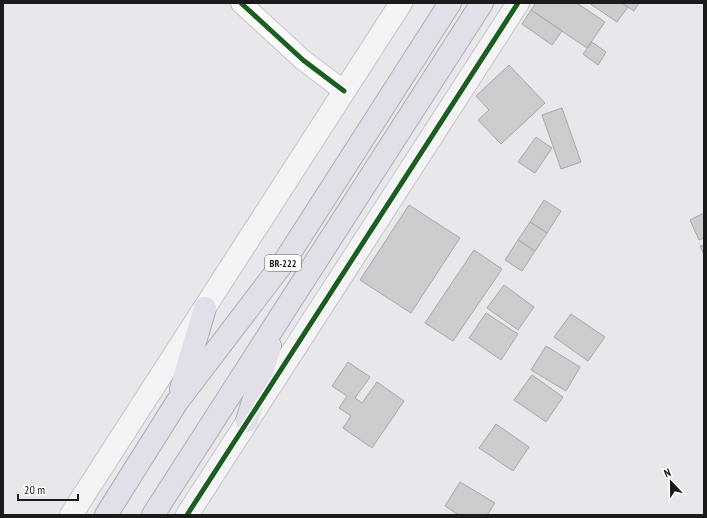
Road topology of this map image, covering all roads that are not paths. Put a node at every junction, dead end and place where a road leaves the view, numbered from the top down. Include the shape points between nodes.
1 (241, 3) edge
2 (401, 3) edge
3 (450, 3) edge
4 (482, 3) edge
5 (518, 3) edge
6 (344, 91) junction
7 (205, 308) junction
8 (278, 320) junction
9 (177, 402) junction
10 (247, 421) junction
11 (72, 515) edge
12 (106, 515) edge
13 (153, 515) edge
14 (187, 515) edge

1 - 6 street via 303,60
2 - 6 main road
3 - 9 highway, BR-222 via 286,259
4 - 8 highway, BR-222
5 - 10 main road
6 - 7 main road
7 - 9 highway
7 - 11 main road
8 - 10 highway
8 - 13 highway, BR-222
9 - 12 highway, BR-222
10 - 14 main road

